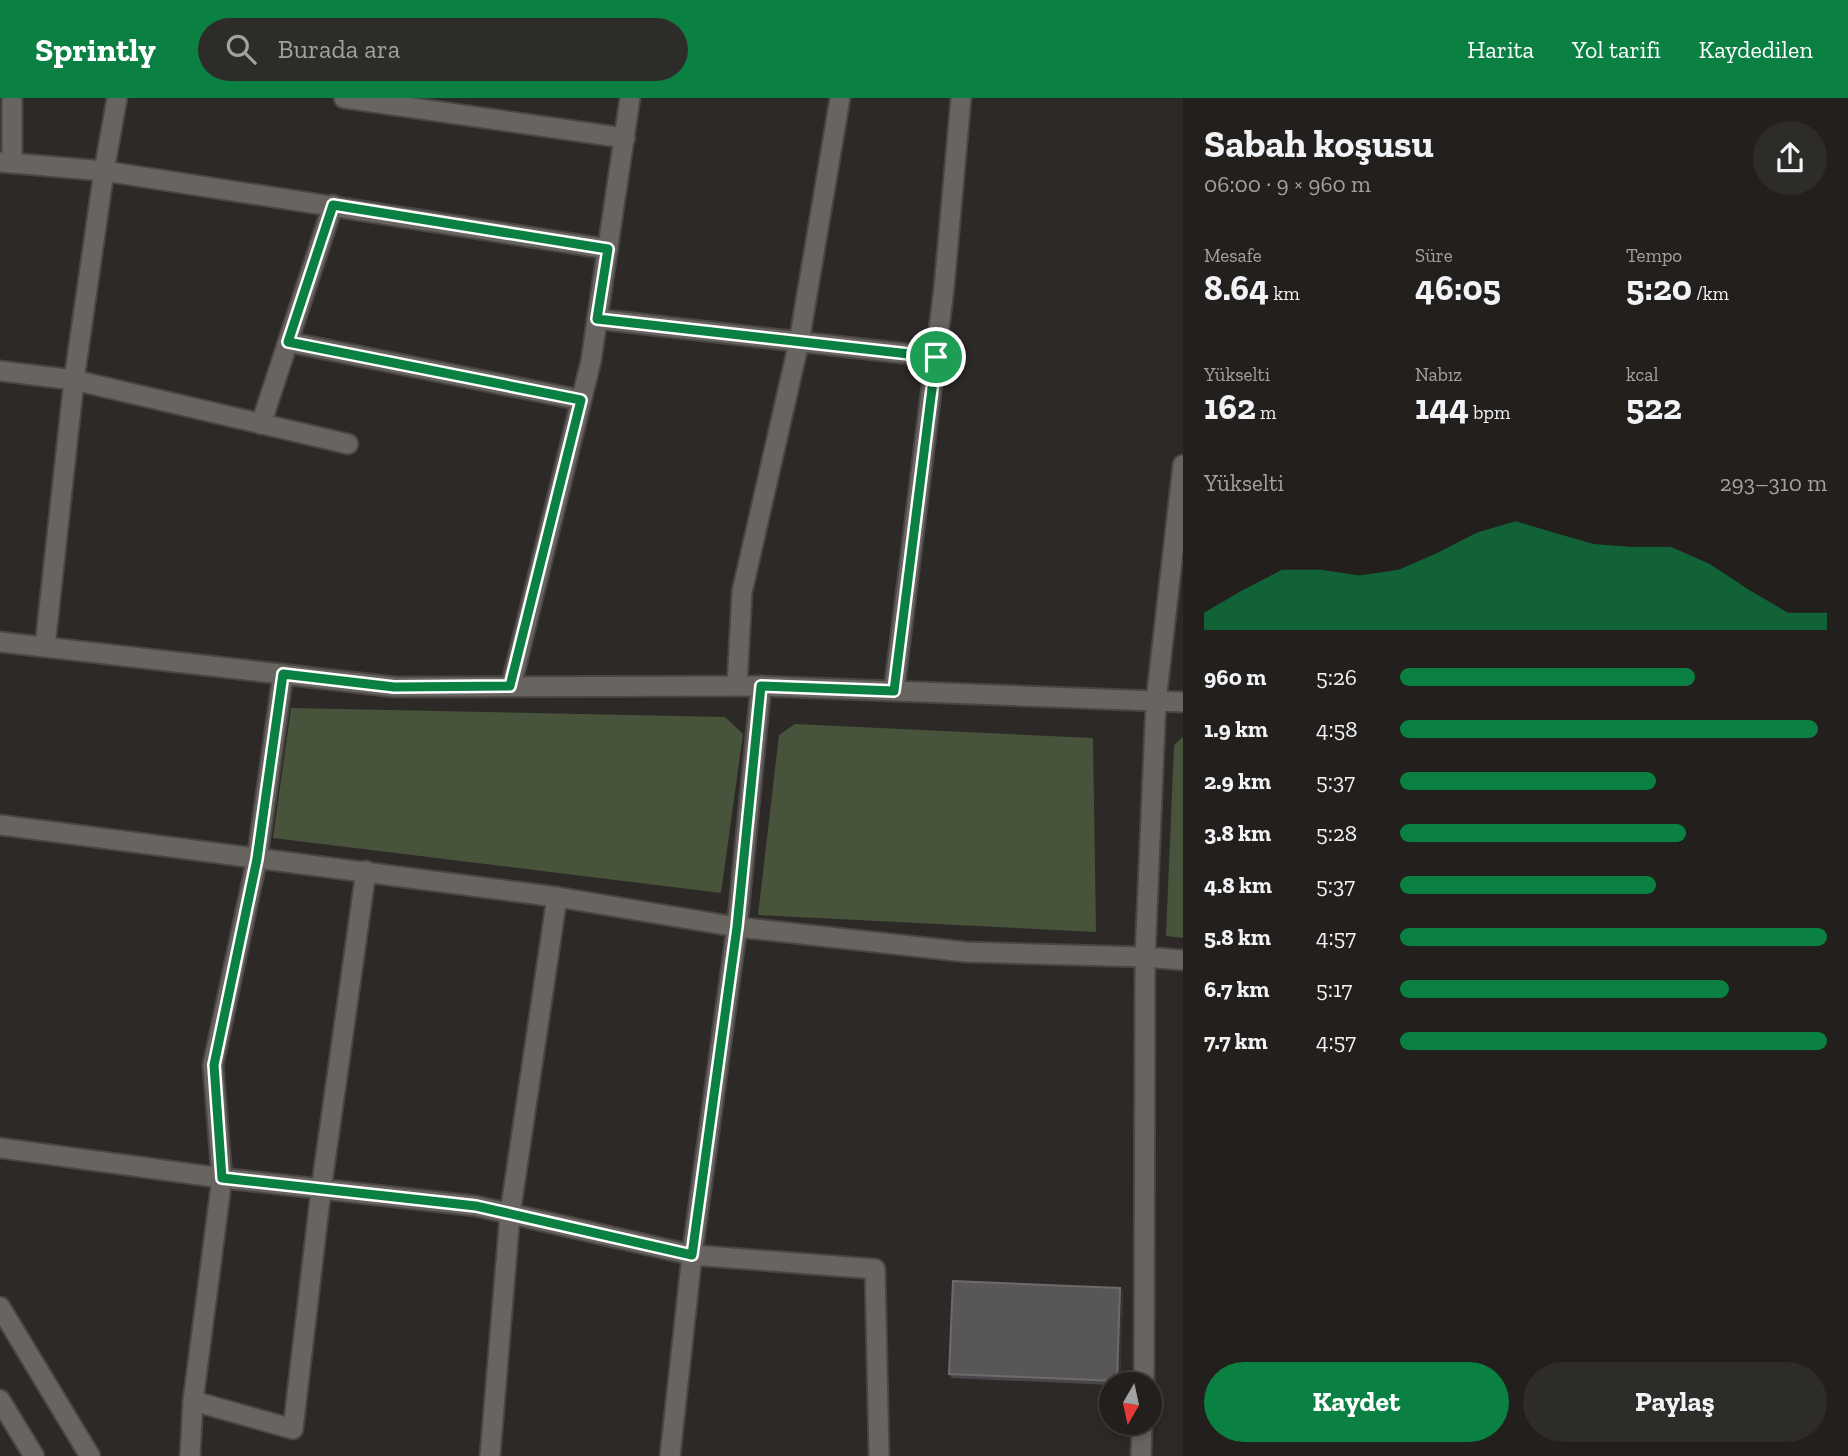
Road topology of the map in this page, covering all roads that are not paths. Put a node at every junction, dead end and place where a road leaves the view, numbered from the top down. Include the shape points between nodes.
1 (12, 98) edge
2 (117, 98) edge
3 (344, 98) edge
4 (630, 98) edge
5 (840, 98) edge
6 (961, 98) edge
7 (625, 138) junction
8 (6, 162) edge
9 (104, 171) junction
10 (333, 205) junction
11 (608, 249) junction
12 (597, 319) junction
13 (288, 342) junction
14 (799, 342) junction
15 (936, 357) junction
16 (0, 371) edge
17 (74, 380) junction
18 (581, 400) junction
19 (261, 424) junction
20 (348, 444) dead end
21 (1183, 465) edge
22 (0, 642) edge
23 (45, 646) junction
24 (283, 674) junction
25 (510, 686) junction
26 (737, 686) junction
27 (761, 686) junction
28 (894, 691) junction
29 (1156, 701) junction
30 (1183, 702) edge
31 (0, 825) edge
32 (257, 859) junction
33 (366, 871) junction
34 (557, 897) junction
35 (737, 927) junction
36 (1145, 957) junction
37 (1183, 960) edge
38 (0, 1148) edge
39 (222, 1178) junction
40 (321, 1190) junction
41 (510, 1214) junction
42 (692, 1255) junction
43 (0, 1307) edge
44 (1144, 1372) edge
45 (0, 1400) edge
46 (193, 1401) junction
47 (1142, 1435) edge
48 (34, 1456) edge
49 (90, 1456) edge
50 (190, 1456) edge
51 (490, 1456) edge
52 (670, 1456) edge
53 (879, 1456) edge
54 (1141, 1456) edge

1 - 8 street
2 - 9 street
3 - 7 street
4 - 7 street
5 - 14 street
6 - 15 street
7 - 11 street
8 - 9 street
9 - 10 street
9 - 17 street
10 - 11 street
10 - 13 street
11 - 12 street
12 - 14 street
12 - 18 street
13 - 18 street
13 - 19 street
14 - 15 street
14 - 26 street via 742,592
15 - 28 street
16 - 17 street
17 - 19 street
17 - 23 street
18 - 25 street
19 - 20 street
21 - 29 street
22 - 23 street
23 - 24 street
24 - 25 street via 394,687
24 - 32 street
25 - 26 street
26 - 27 street
27 - 28 street
27 - 35 street
28 - 29 street
29 - 30 street
29 - 36 street
31 - 32 street
32 - 33 street
32 - 39 street via 214,1065
33 - 34 street
33 - 40 street
34 - 35 street
34 - 41 street
35 - 36 street via 966,953
35 - 42 street
36 - 37 street
36 - 44 street
38 - 39 street
39 - 40 street
39 - 46 street
40 - 41 street via 476,1206
40 - 46 street via 293,1429
41 - 42 street
41 - 51 street
42 - 52 street
42 - 53 street via 875,1269
43 - 49 street
45 - 48 street
46 - 50 street
47 - 54 street

